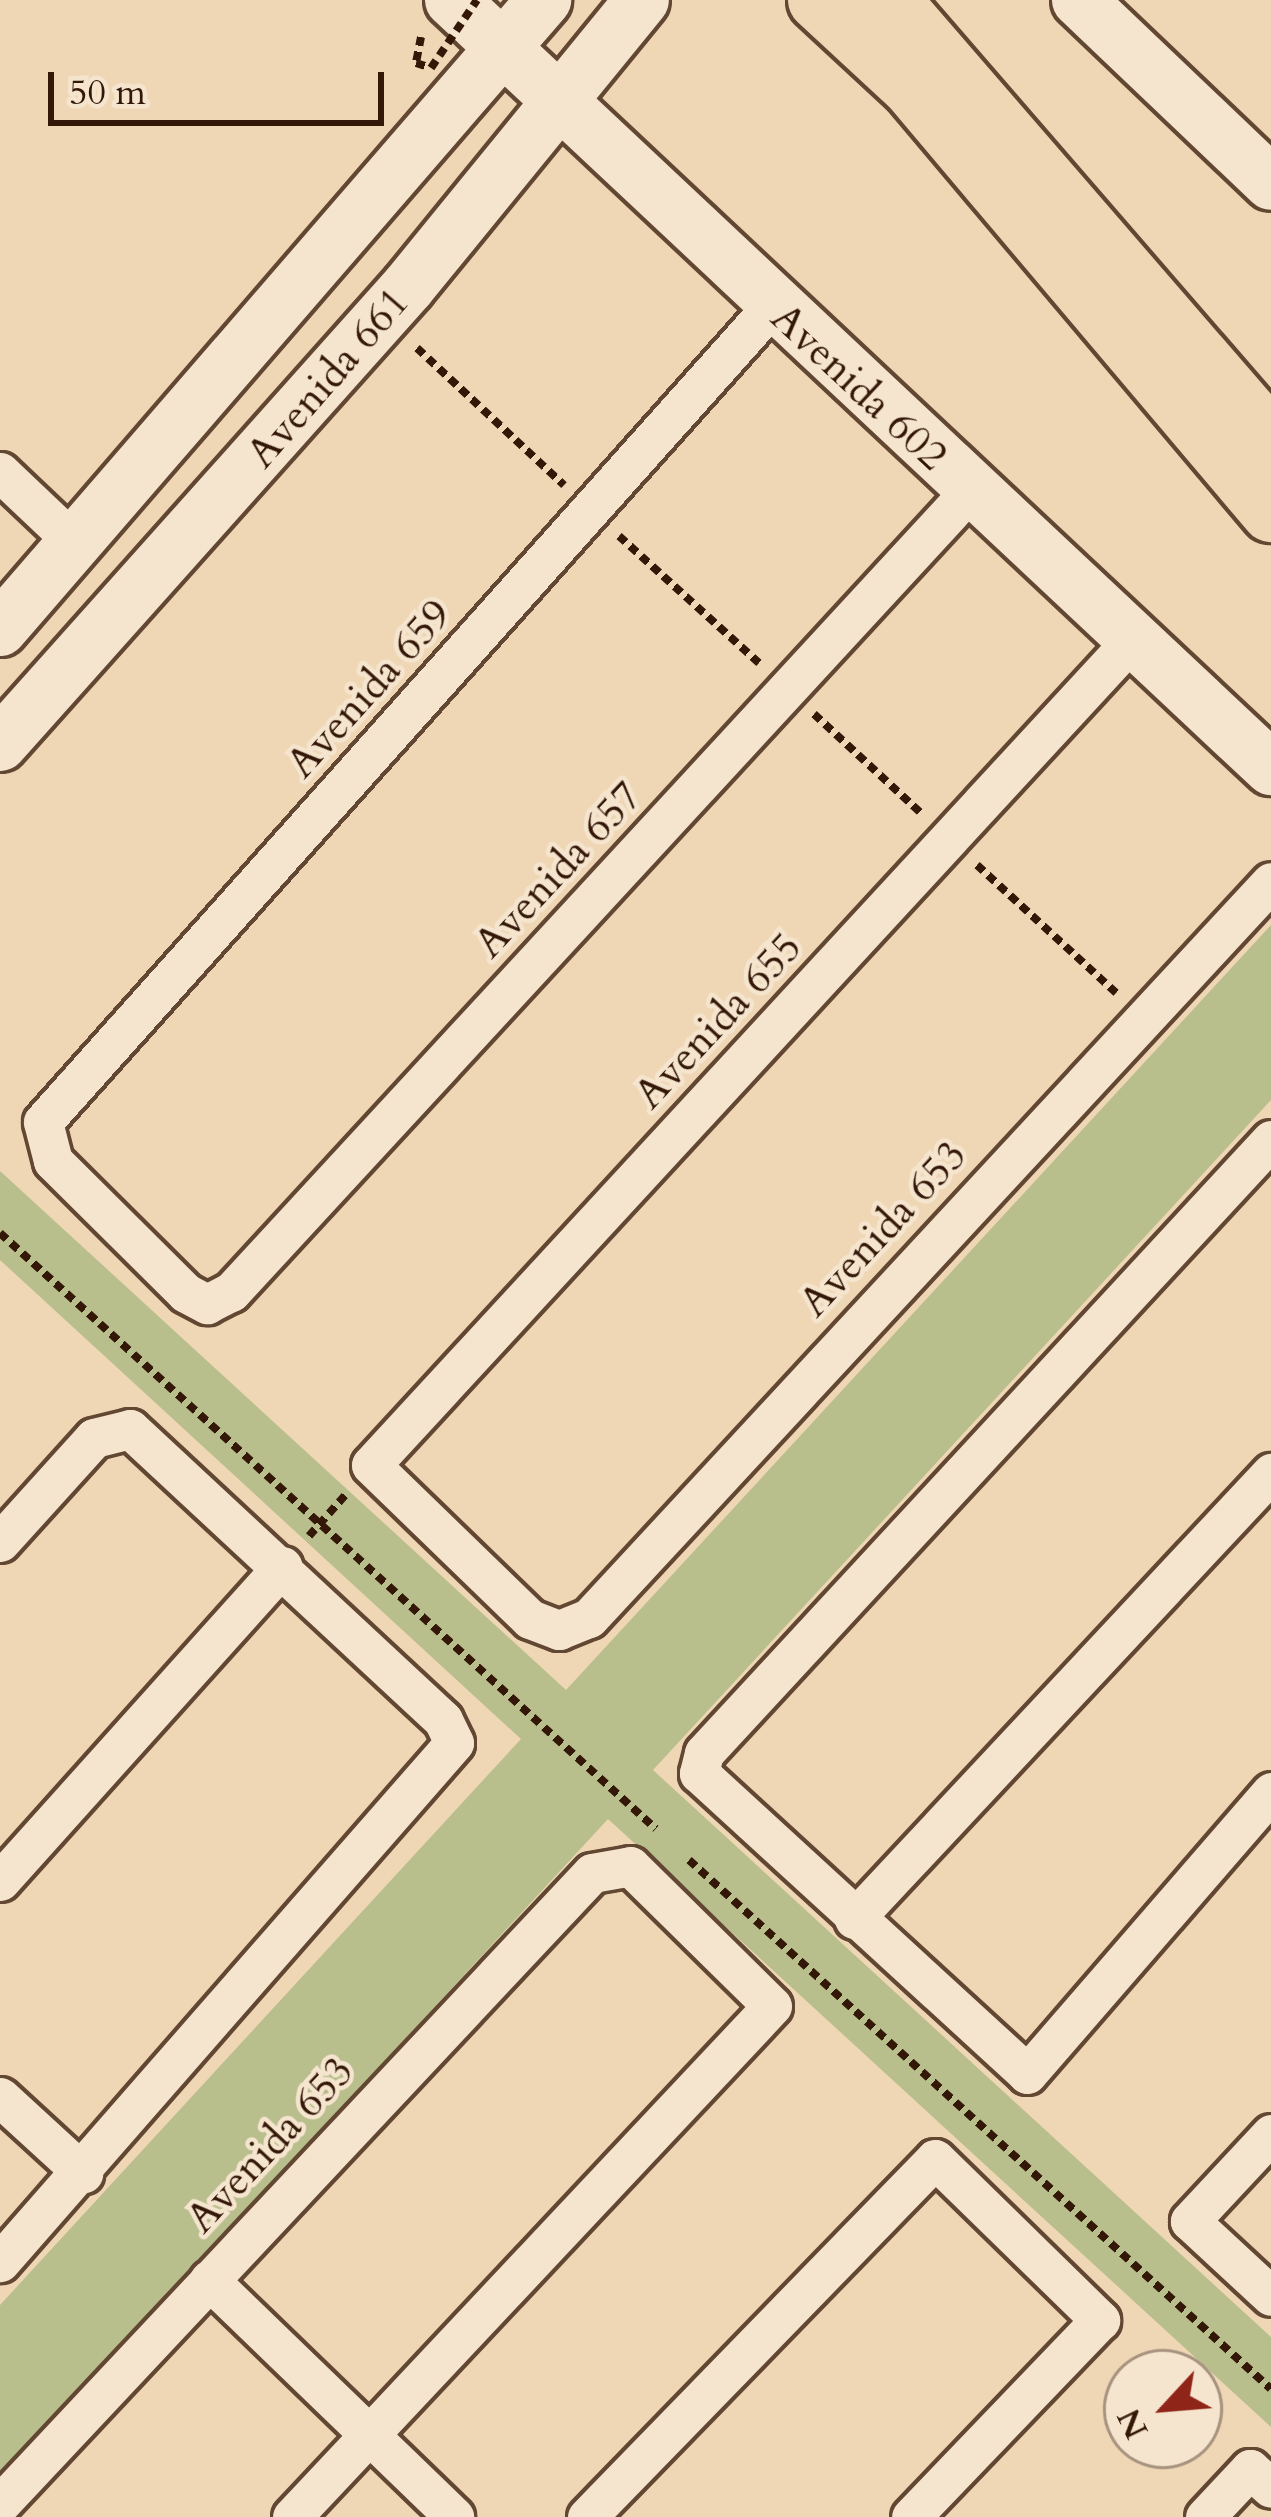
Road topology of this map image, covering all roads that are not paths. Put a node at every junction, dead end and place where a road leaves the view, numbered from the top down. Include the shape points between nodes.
1 (452, 0) edge
2 (544, 0) edge
3 (642, 0) edge
4 (818, 0) edge
5 (890, 0) edge
6 (1085, 2) edge
7 (504, 52) junction
8 (558, 107) junction
9 (1271, 183) edge
10 (772, 306) junction
11 (1271, 440) edge
12 (0, 472) edge
13 (970, 491) junction
14 (1271, 512) edge
15 (77, 545) junction
16 (0, 629) edge
17 (1132, 640) junction
18 (0, 744) edge
19 (1271, 768) edge
20 (1271, 882) edge
21 (1271, 1140) edge
22 (208, 1304) joint
23 (1271, 1473) edge
24 (0, 1542) edge
25 (283, 1567) junction
26 (559, 1630) joint
27 (1271, 1792) edge
28 (0, 1880) edge
29 (854, 1919) junction
30 (0, 2097) edge
31 (1271, 2134) edge
32 (83, 2173) junction
33 (0, 2262) edge
34 (209, 2280) junction
35 (1271, 2296) edge
36 (369, 2435) junction
37 (1260, 2479) edge
38 (0, 2504) edge
39 (292, 2517) edge
40 (454, 2517) edge
41 (587, 2517) edge
42 (911, 2517) edge
43 (1205, 2517) edge

1 - 7 street, Avenida 602
2 - 7 street, Avenida 661
3 - 8 street, Avenida 661
4 - 14 main road via 911,86
5 - 11 main road
6 - 9 street
7 - 8 street, Avenida 602
7 - 15 street, Avenida 661
8 - 10 street, Avenida 602
8 - 18 street, Avenida 661
10 - 13 street, Avenida 602
10 - 22 street, Avenida 659 via 40,1136 53,1161
12 - 15 street
13 - 17 street, Avenida 602
13 - 22 street, Avenida 657 via 231,1292
15 - 16 street, Avenida 661
17 - 19 street, Avenida 602
17 - 26 street, Avenida 655 via 371,1465 530,1619
20 - 26 street, Avenida 653 via 589,1618
21 - 29 street via 704,1754 699,1773
23 - 29 street
24 - 25 street via 117,1426
25 - 28 street
25 - 32 street via 443,1720 454,1743
27 - 29 street via 1027,2074
30 - 32 street
31 - 35 street via 1190,2222
32 - 33 street
34 - 36 street
34 - 36 street, Avenida 653 via 592,1873 616,1862 772,2006
34 - 38 street, Avenida 653
36 - 39 street
36 - 40 street
37 - 43 street
41 - 42 street via 935,2159 1100,2320

